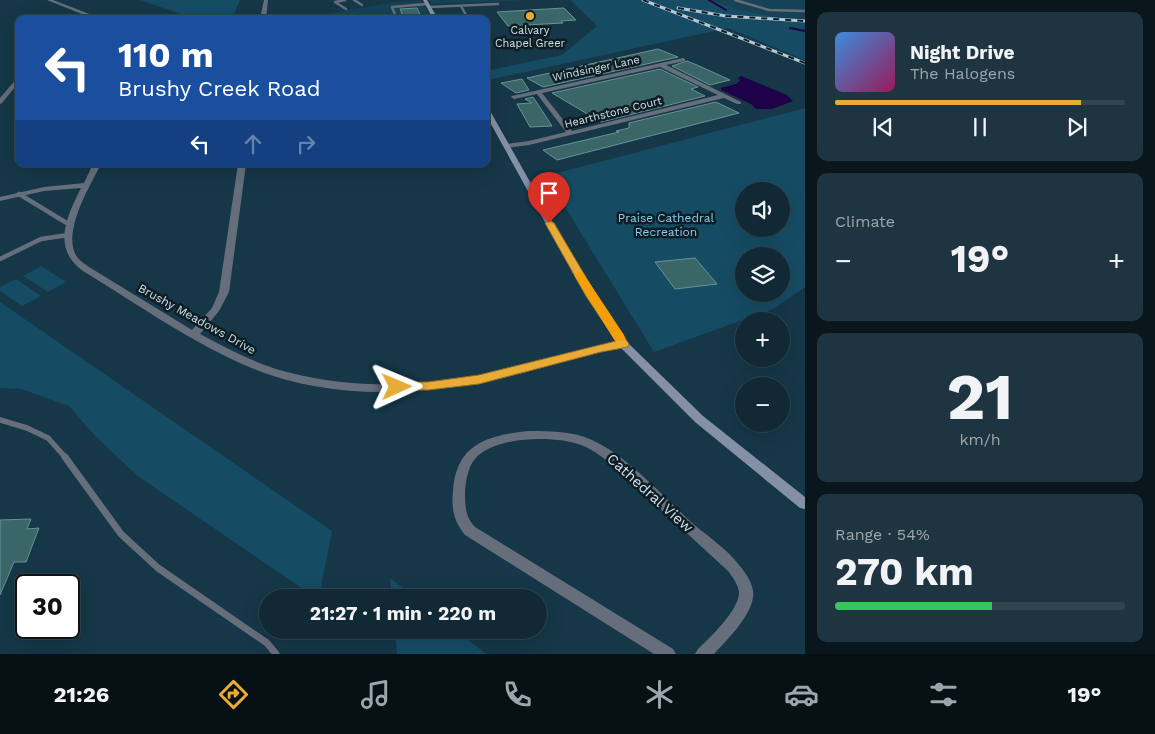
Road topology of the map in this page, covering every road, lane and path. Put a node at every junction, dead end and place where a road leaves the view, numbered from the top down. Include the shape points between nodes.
1 (49, 0) edge
2 (266, 0) edge
3 (346, 0) edge
4 (354, 0) edge
5 (735, 0) edge
6 (427, 4) edge
7 (498, 4) dead end
8 (362, 6) dead end
9 (460, 6) junction
10 (346, 9) dead end
11 (805, 11) edge
12 (89, 15) dead end
13 (264, 15) edge
14 (395, 15) edge
15 (434, 15) edge
16 (466, 15) edge
17 (683, 60) dead end
18 (661, 65) junction
19 (15, 83) edge
20 (538, 91) junction
21 (724, 96) junction
22 (514, 97) dead end
23 (0, 102) edge
24 (739, 103) dead end
25 (490, 116) edge
26 (570, 133) junction
27 (507, 146) junction
28 (96, 167) edge
29 (242, 167) edge
30 (86, 185) junction
31 (19, 194) junction
32 (0, 199) edge
33 (69, 230) junction
34 (0, 259) edge
35 (194, 334) junction
36 (624, 344) junction
37 (0, 420) edge
38 (805, 504) edge
39 (276, 654) edge
40 (668, 654) edge
41 (703, 654) edge

1 - 12 street
2 - 13 street
3 - 10 lane via 335,2
4 - 8 lane
5 - 11 lane via 765,12
6 - 9 lane
6 - 14 lane via 392,7
6 - 15 main road
7 - 9 lane
9 - 16 lane
17 - 18 street, Windsinger Lane
18 - 20 street, Windsinger Lane
18 - 21 street
19 - 23 street
20 - 22 street, Windsinger Lane
20 - 26 street
21 - 24 street
21 - 26 street, Hearthstone Court
25 - 27 main road
26 - 27 street, Hearthstone Court
27 - 36 main road via 586,288
28 - 30 street
29 - 35 street via 224,292 216,309
30 - 31 street
30 - 33 street
31 - 32 street
31 - 33 lane
33 - 34 lane via 41,239
33 - 35 street, Brushy Meadows Drive via 69,250 78,263
35 - 36 street, Brushy Meadows Drive via 238,358 280,374 319,382 381,387 479,380
36 - 38 main road via 699,419
37 - 39 lane via 48,438 121,534 158,568 267,643
40 - 41 street, Cathedral View via 465,526 461,519 459,487 465,465 474,452 486,444 502,440 551,434 584,442 612,457 733,567 744,584 744,609

